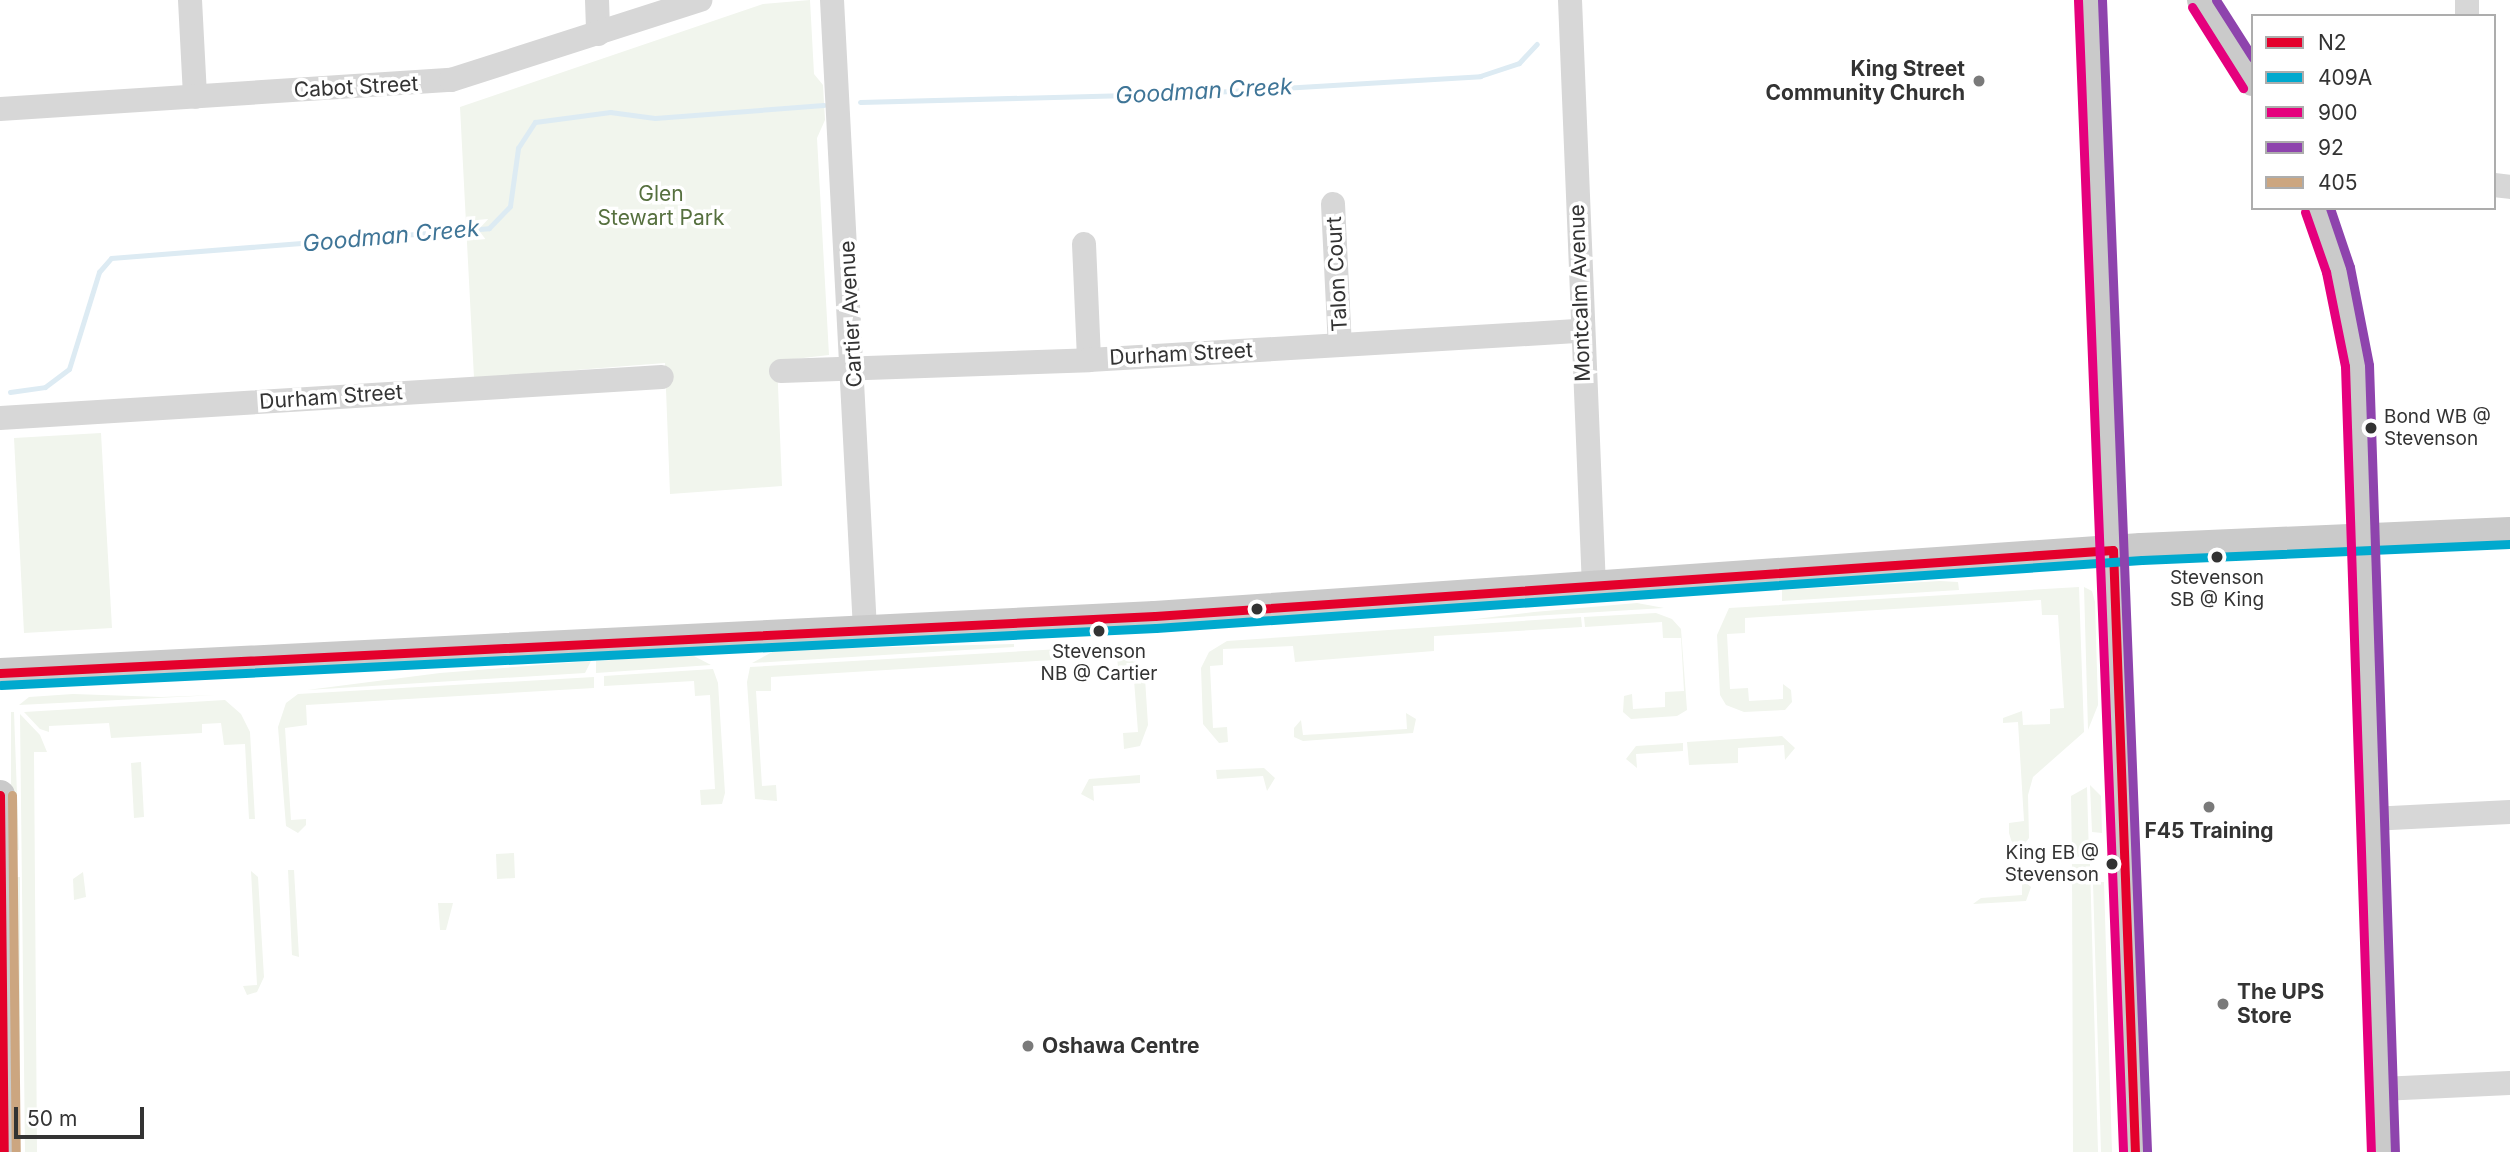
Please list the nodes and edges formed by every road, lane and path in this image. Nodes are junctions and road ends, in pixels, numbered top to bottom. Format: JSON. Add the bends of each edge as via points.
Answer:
{"nodes":[{"id":1,"x":190,"y":0,"type":"edge"},
{"id":2,"x":597,"y":0,"type":"edge"},
{"id":3,"x":700,"y":0,"type":"edge"},
{"id":4,"x":832,"y":0,"type":"edge"},
{"id":5,"x":1570,"y":0,"type":"edge"},
{"id":6,"x":2107,"y":0,"type":"edge"},
{"id":7,"x":2204,"y":4,"type":"edge"},
{"id":8,"x":2090,"y":13,"type":"edge"},
{"id":9,"x":598,"y":34,"type":"junction"},
{"id":10,"x":2251,"y":78,"type":"edge"},
{"id":11,"x":195,"y":97,"type":"junction"},
{"id":12,"x":0,"y":109,"type":"edge"},
{"id":13,"x":1333,"y":204,"type":"dead end"},
{"id":14,"x":2318,"y":210,"type":"edge"},
{"id":15,"x":1084,"y":244,"type":"dead end"},
{"id":16,"x":1580,"y":331,"type":"junction"},
{"id":17,"x":1340,"y":345,"type":"junction"},
{"id":18,"x":1088,"y":360,"type":"junction"},
{"id":19,"x":854,"y":365,"type":"junction"},
{"id":20,"x":781,"y":371,"type":"dead end"},
{"id":21,"x":662,"y":377,"type":"dead end"},
{"id":22,"x":0,"y":418,"type":"edge"},
{"id":23,"x":2510,"y":533,"type":"edge"},
{"id":24,"x":2366,"y":539,"type":"junction"},
{"id":25,"x":2113,"y":550,"type":"junction"},
{"id":26,"x":1594,"y":587,"type":"junction"},
{"id":27,"x":865,"y":629,"type":"junction"},
{"id":28,"x":0,"y":673,"type":"edge"},
{"id":29,"x":0,"y":795,"type":"edge"},
{"id":30,"x":2510,"y":812,"type":"edge"},
{"id":31,"x":2371,"y":819,"type":"junction"},
{"id":32,"x":2510,"y":1083,"type":"edge"},
{"id":33,"x":2381,"y":1089,"type":"junction"},
{"id":34,"x":4,"y":1152,"type":"edge"},
{"id":35,"x":2135,"y":1152,"type":"edge"},
{"id":36,"x":2383,"y":1152,"type":"edge"}],
"edges":[{"from":1,"to":11,"type":"street"},
{"from":2,"to":9,"type":"street"},
{"from":3,"to":9,"type":"street","name":"Cabot Street"},
{"from":4,"to":19,"type":"street","name":"Cartier Avenue"},
{"from":5,"to":16,"type":"street","name":"Montcalm Avenue"},
{"from":6,"to":8,"type":"main road"},
{"from":7,"to":10,"type":"main road"},
{"from":8,"to":25,"type":"main road"},
{"from":9,"to":11,"type":"street","name":"Cabot Street","via":[[452,80]]},
{"from":11,"to":12,"type":"street","name":"Cabot Street"},
{"from":13,"to":17,"type":"street","name":"Talon Court"},
{"from":14,"to":24,"type":"main road","via":[[2338,269],[2357,365]]},
{"from":15,"to":18,"type":"street"},
{"from":16,"to":17,"type":"street","name":"Durham Street"},
{"from":16,"to":26,"type":"street","name":"Montcalm Avenue"},
{"from":17,"to":18,"type":"street","name":"Durham Street"},
{"from":18,"to":19,"type":"street","name":"Durham Street"},
{"from":19,"to":20,"type":"street","name":"Durham Street"},
{"from":19,"to":27,"type":"street","name":"Cartier Avenue"},
{"from":21,"to":22,"type":"street","name":"Durham Street"},
{"from":23,"to":24,"type":"main road"},
{"from":24,"to":25,"type":"main road"},
{"from":24,"to":31,"type":"main road"},
{"from":25,"to":26,"type":"main road"},
{"from":25,"to":35,"type":"main road"},
{"from":26,"to":27,"type":"main road"},
{"from":27,"to":28,"type":"main road"},
{"from":29,"to":34,"type":"main road"},
{"from":30,"to":31,"type":"street"},
{"from":31,"to":33,"type":"main road"},
{"from":32,"to":33,"type":"street"},
{"from":33,"to":36,"type":"main road"}]}
